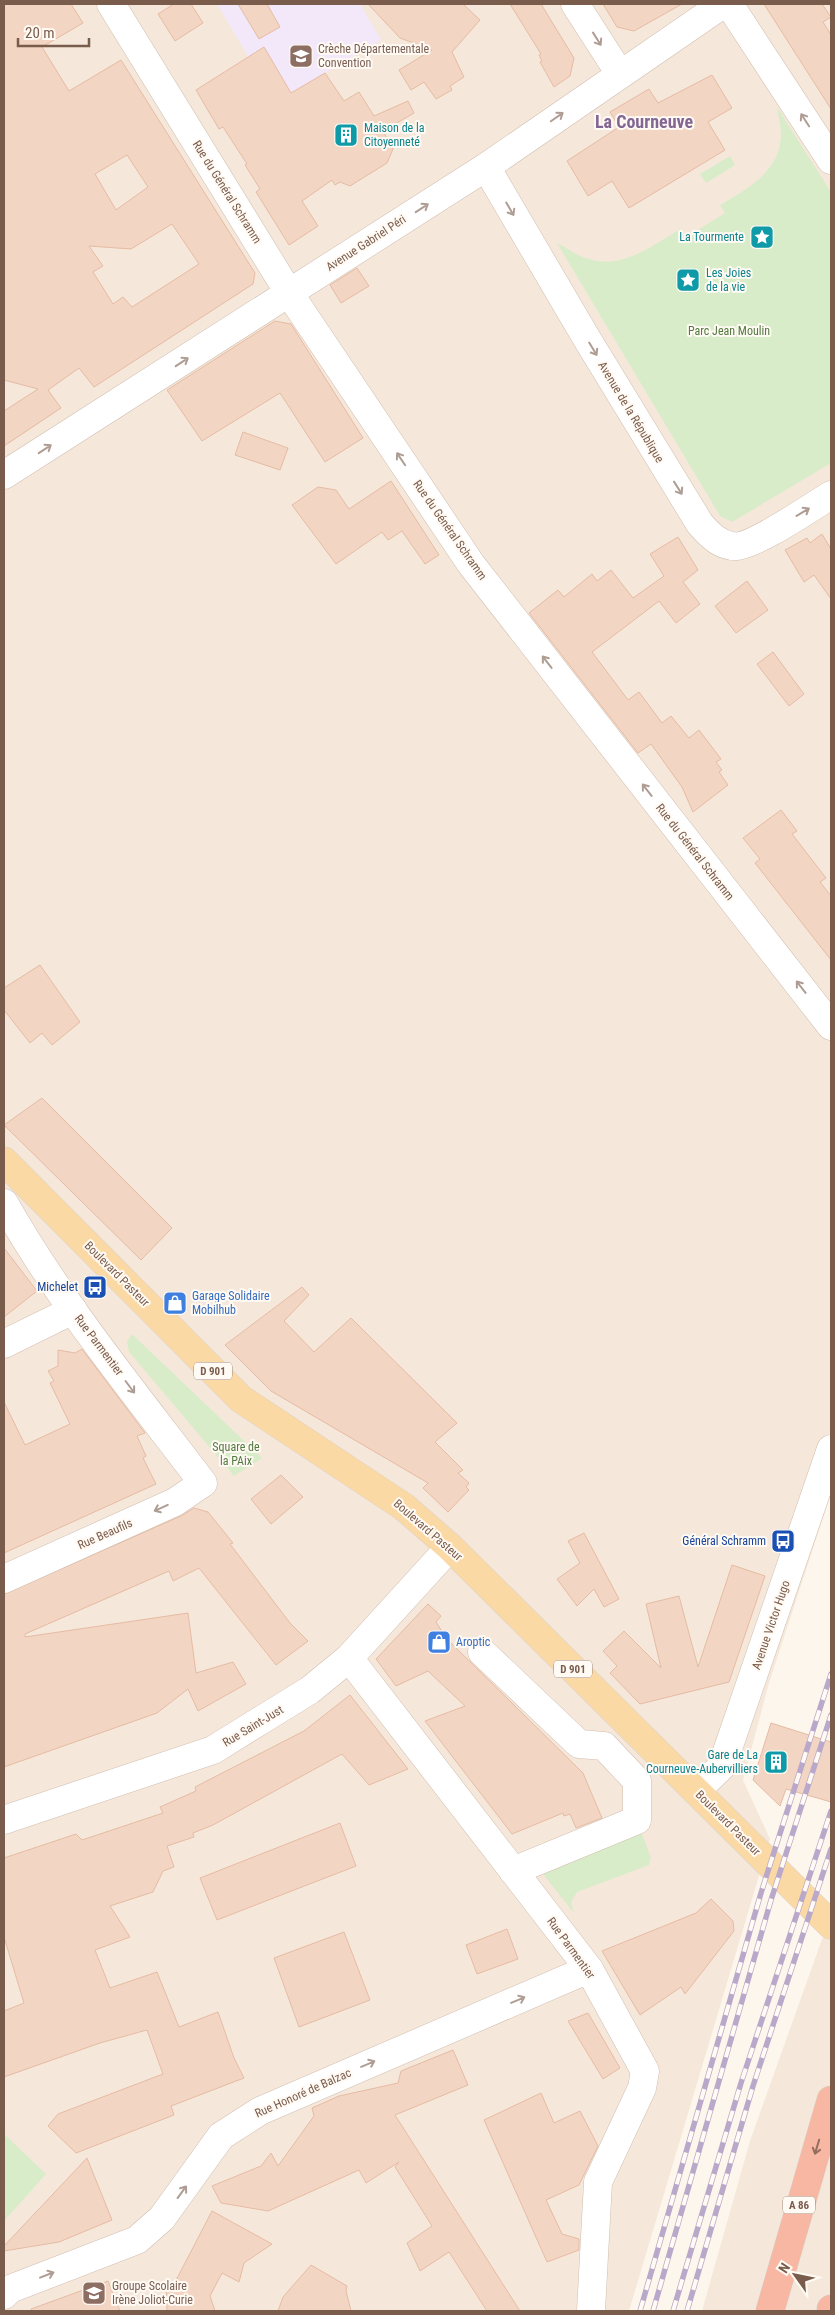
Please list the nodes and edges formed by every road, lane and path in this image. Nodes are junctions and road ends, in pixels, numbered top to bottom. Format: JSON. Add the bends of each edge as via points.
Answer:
{"nodes":[{"id":1,"x":111,"y":4,"type":"edge"},
{"id":2,"x":575,"y":4,"type":"edge"},
{"id":3,"x":724,"y":4,"type":"edge"},
{"id":4,"x":729,"y":4,"type":"edge"},
{"id":5,"x":620,"y":74,"type":"junction"},
{"id":6,"x":831,"y":160,"type":"edge"},
{"id":7,"x":486,"y":167,"type":"junction"},
{"id":8,"x":289,"y":293,"type":"junction"},
{"id":9,"x":4,"y":476,"type":"edge"},
{"id":10,"x":831,"y":495,"type":"edge"},
{"id":11,"x":831,"y":1026,"type":"edge"},
{"id":12,"x":4,"y":1162,"type":"edge"},
{"id":13,"x":4,"y":1202,"type":"edge"},
{"id":14,"x":14,"y":1244,"type":"edge"},
{"id":15,"x":73,"y":1310,"type":"junction"},
{"id":16,"x":4,"y":1344,"type":"edge"},
{"id":17,"x":831,"y":1449,"type":"edge"},
{"id":18,"x":203,"y":1483,"type":"joint"},
{"id":19,"x":450,"y":1547,"type":"junction"},
{"id":20,"x":4,"y":1579,"type":"edge"},
{"id":21,"x":482,"y":1652,"type":"dead end"},
{"id":22,"x":349,"y":1658,"type":"junction"},
{"id":23,"x":696,"y":1791,"type":"junction"},
{"id":24,"x":4,"y":1820,"type":"edge"},
{"id":25,"x":513,"y":1871,"type":"junction"},
{"id":26,"x":831,"y":1925,"type":"edge"},
{"id":27,"x":589,"y":1969,"type":"junction"},
{"id":28,"x":831,"y":2100,"type":"edge"},
{"id":29,"x":4,"y":2295,"type":"edge"},
{"id":30,"x":590,"y":2311,"type":"edge"},
{"id":31,"x":770,"y":2311,"type":"edge"}],
"edges":[{"from":1,"to":8,"type":"street","name":"Rue du Général Schramm"},
{"from":2,"to":5,"type":"street","one_way":true},
{"from":3,"to":5,"type":"street","name":"Avenue Gabriel Péri"},
{"from":6,"to":4,"type":"street","one_way":true},
{"from":7,"to":5,"type":"street","name":"Avenue Gabriel Péri","one_way":true},
{"from":8,"to":7,"type":"street","name":"Avenue Gabriel Péri","one_way":true},
{"from":7,"to":10,"type":"street","name":"Avenue de la République","one_way":true,"via":[[587,339],[700,524],[710,535],[733,547],[742,546]]},
{"from":9,"to":8,"type":"street","name":"Avenue Gabriel Péri","one_way":true},
{"from":11,"to":8,"type":"street","name":"Rue du Général Schramm","one_way":true,"via":[[471,564]]},
{"from":12,"to":19,"type":"main road","name":"Boulevard Pasteur","number":"D 901","via":[[241,1399],[404,1507]]},
{"from":13,"to":14,"type":"street","name":"Rue Parmentier"},
{"from":14,"to":15,"type":"street","name":"Rue Parmentier"},
{"from":15,"to":16,"type":"street"},
{"from":15,"to":18,"type":"street","name":"Rue Parmentier","one_way":true},
{"from":17,"to":23,"type":"street","name":"Avenue Victor Hugo","via":[[722,1766]]},
{"from":18,"to":20,"type":"street","name":"Rue Beaufils","one_way":true,"via":[[175,1502]]},
{"from":19,"to":22,"type":"street","name":"Rue Saint-Just"},
{"from":19,"to":23,"type":"main road","name":"Boulevard Pasteur","number":"D 901"},
{"from":21,"to":25,"type":"street","via":[[579,1744],[604,1746],[637,1781],[637,1820]]},
{"from":22,"to":24,"type":"street","name":"Rue Saint-Just","via":[[310,1690],[213,1750]]},
{"from":22,"to":25,"type":"street","name":"Rue Parmentier"},
{"from":23,"to":26,"type":"main road","name":"Boulevard Pasteur","number":"D 901"},
{"from":25,"to":27,"type":"street","name":"Rue Parmentier"},
{"from":29,"to":27,"type":"street","name":"Rue Honoré de Balzac","one_way":true,"via":[[10,2289],[137,2240],[162,2218],[221,2136],[260,2111]]},
{"from":27,"to":30,"type":"street","name":"Rue Parmentier","via":[[646,2077],[598,2182]]},
{"from":28,"to":31,"type":"highway","number":"A 86","one_way":true}]}
